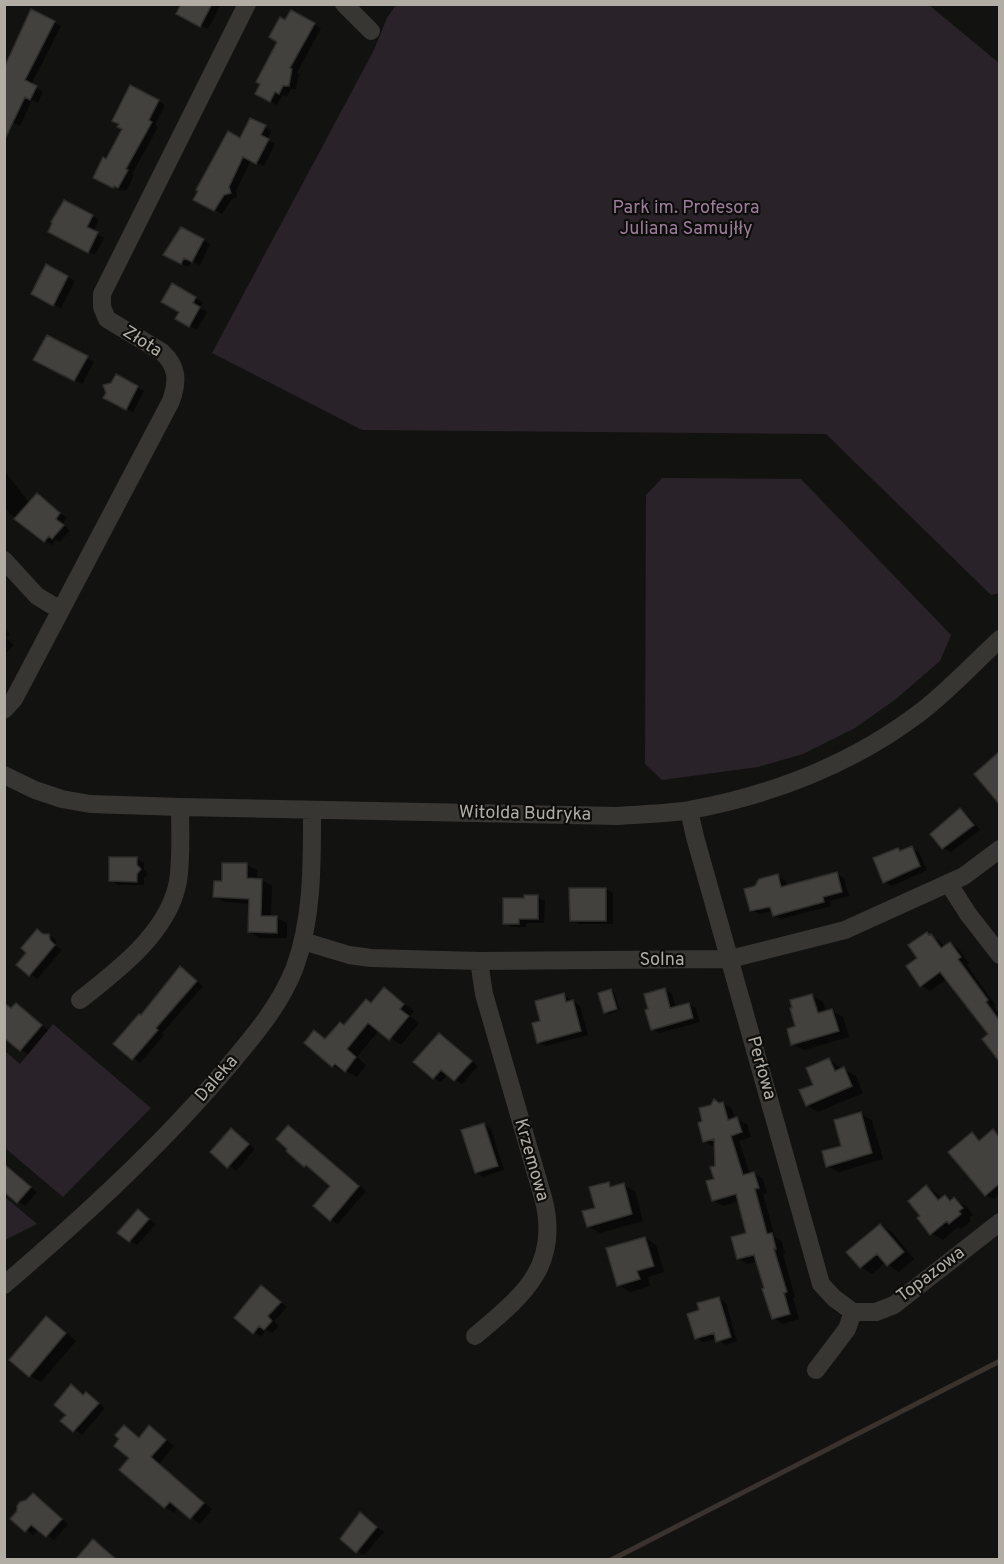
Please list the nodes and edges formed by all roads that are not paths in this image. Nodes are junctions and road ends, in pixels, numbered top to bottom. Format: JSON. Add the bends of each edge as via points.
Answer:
{"nodes":[{"id":1,"x":247,"y":4,"type":"edge"},
{"id":2,"x":344,"y":4,"type":"edge"},
{"id":3,"x":372,"y":31,"type":"dead end"},
{"id":4,"x":4,"y":560,"type":"edge"},
{"id":5,"x":60,"y":610,"type":"junction"},
{"id":6,"x":999,"y":639,"type":"edge"},
{"id":7,"x":4,"y":710,"type":"edge"},
{"id":8,"x":4,"y":775,"type":"edge"},
{"id":9,"x":180,"y":807,"type":"junction"},
{"id":10,"x":312,"y":810,"type":"junction"},
{"id":11,"x":689,"y":810,"type":"junction"},
{"id":12,"x":999,"y":849,"type":"edge"},
{"id":13,"x":949,"y":884,"type":"junction"},
{"id":14,"x":303,"y":941,"type":"junction"},
{"id":15,"x":999,"y":955,"type":"edge"},
{"id":16,"x":730,"y":959,"type":"junction"},
{"id":17,"x":479,"y":961,"type":"junction"},
{"id":18,"x":80,"y":1000,"type":"dead end"},
{"id":19,"x":999,"y":1222,"type":"edge"},
{"id":20,"x":4,"y":1285,"type":"edge"},
{"id":21,"x":853,"y":1312,"type":"junction"},
{"id":22,"x":475,"y":1336,"type":"dead end"},
{"id":23,"x":816,"y":1370,"type":"dead end"}],
"edges":[{"from":1,"to":5,"type":"street","name":"Złota","via":[[102,294],[107,319],[168,358],[176,372],[175,390]]},
{"from":2,"to":3,"type":"street"},
{"from":4,"to":5,"type":"street","via":[[37,596]]},
{"from":5,"to":7,"type":"street","name":"Złota","via":[[14,699]]},
{"from":6,"to":11,"type":"street","name":"Witolda Budryka","via":[[924,709],[871,745],[786,786]]},
{"from":8,"to":9,"type":"street","name":"Witolda Budryka","via":[[24,786],[77,802]]},
{"from":9,"to":10,"type":"street","name":"Witolda Budryka"},
{"from":9,"to":18,"type":"street","via":[[178,884],[171,908],[122,967]]},
{"from":10,"to":11,"type":"street","name":"Witolda Budryka","via":[[617,816]]},
{"from":10,"to":14,"type":"street","name":"Daleka","via":[[310,896]]},
{"from":11,"to":16,"type":"street","name":"Perłowa"},
{"from":12,"to":13,"type":"street","name":"Solna"},
{"from":13,"to":15,"type":"street"},
{"from":13,"to":16,"type":"street","name":"Solna","via":[[845,930]]},
{"from":14,"to":17,"type":"street","name":"Solna","via":[[371,958]]},
{"from":14,"to":20,"type":"street","name":"Daleka","via":[[271,1012],[208,1090],[107,1193]]},
{"from":16,"to":17,"type":"street","name":"Solna"},
{"from":16,"to":21,"type":"street","name":"Perłowa","via":[[821,1284]]},
{"from":17,"to":22,"type":"street","name":"Krzemowa","via":[[484,994],[544,1201],[549,1236],[541,1266],[525,1289]]},
{"from":19,"to":21,"type":"street","name":"Topazowa","via":[[894,1305],[876,1312]]},
{"from":21,"to":23,"type":"street","via":[[846,1329]]}]}
